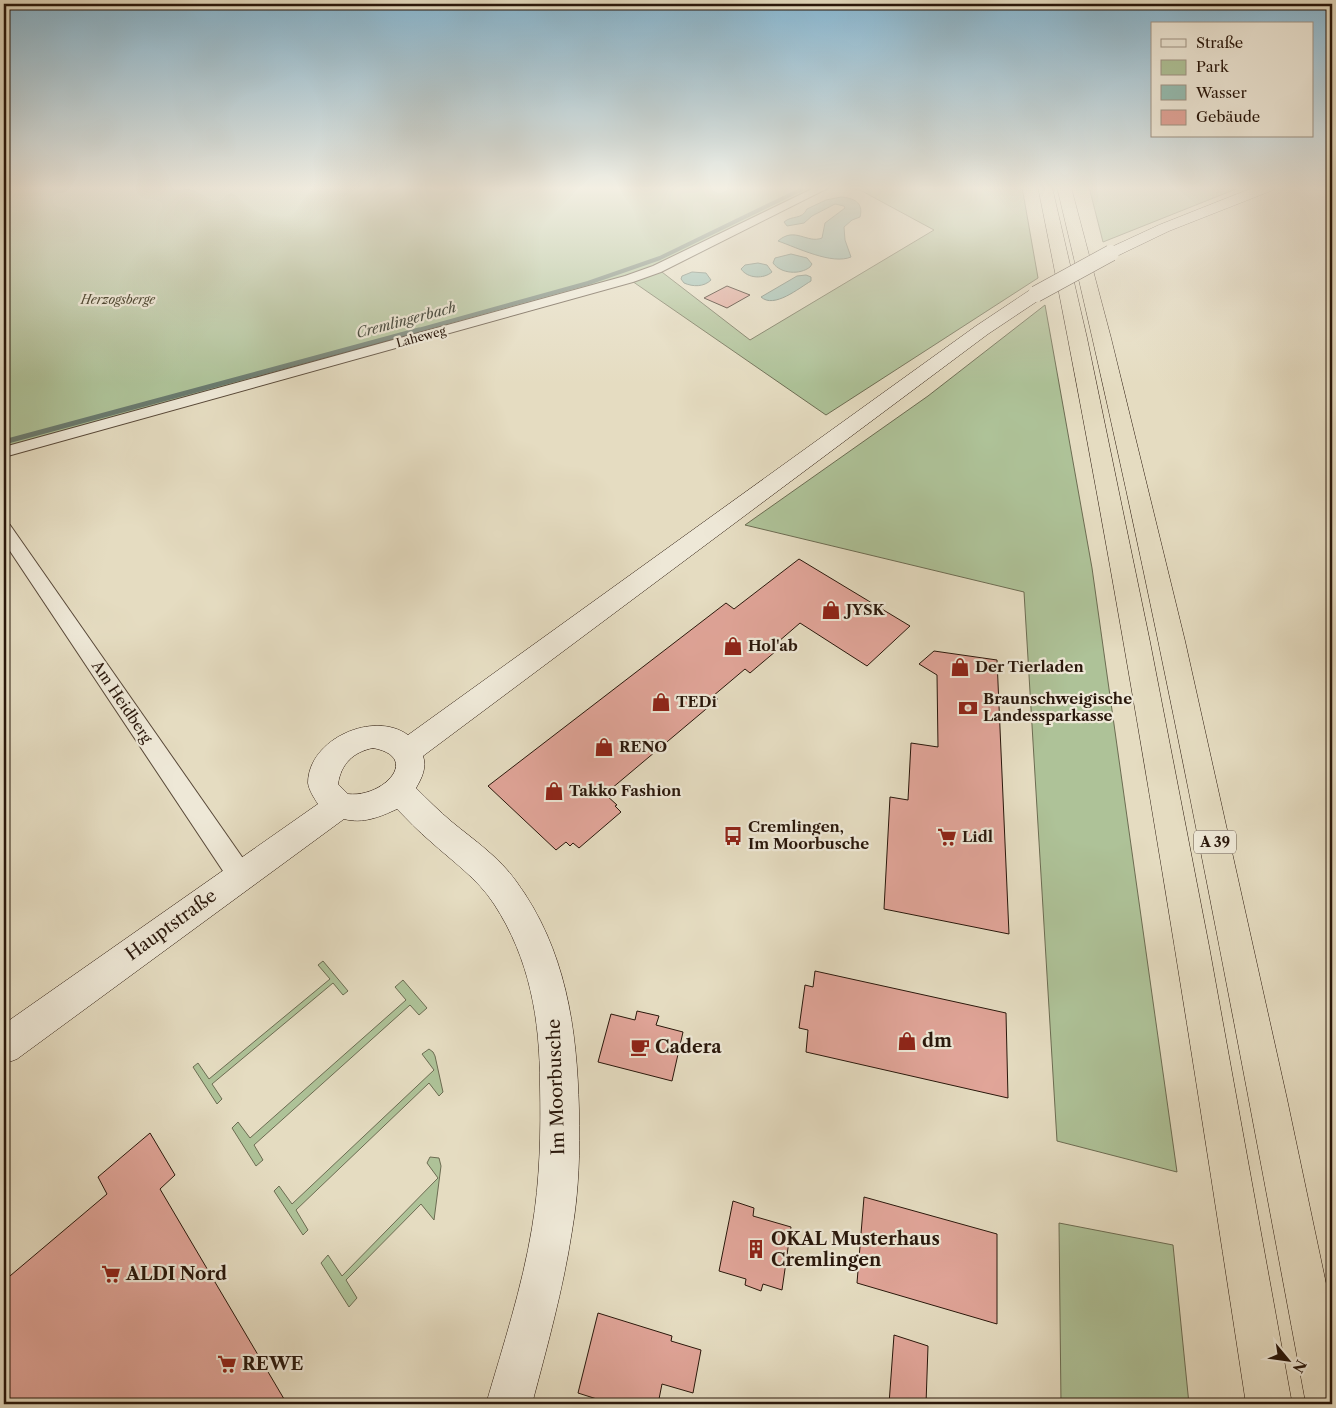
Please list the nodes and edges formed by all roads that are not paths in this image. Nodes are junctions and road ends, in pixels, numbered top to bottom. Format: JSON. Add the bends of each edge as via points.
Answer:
{"nodes":[{"id":1,"x":690,"y":253,"type":"edge"},
{"id":2,"x":1060,"y":253,"type":"edge"},
{"id":3,"x":1081,"y":253,"type":"edge"},
{"id":4,"x":1112,"y":253,"type":"edge"},
{"id":5,"x":4,"y":452,"type":"edge"},
{"id":6,"x":4,"y":529,"type":"edge"},
{"id":7,"x":408,"y":751,"type":"junction"},
{"id":8,"x":399,"y":791,"type":"junction"},
{"id":9,"x":340,"y":805,"type":"junction"},
{"id":10,"x":240,"y":876,"type":"junction"},
{"id":11,"x":4,"y":1046,"type":"edge"},
{"id":12,"x":509,"y":1404,"type":"edge"},
{"id":13,"x":1269,"y":1404,"type":"edge"},
{"id":14,"x":1328,"y":1404,"type":"edge"}],
"edges":[{"from":1,"to":5,"type":"street","name":"Laheweg","via":[[629,279]]},
{"from":2,"to":13,"type":"highway","number":"A 39","via":[[1125,572],[1179,868]]},
{"from":3,"to":14,"type":"highway","number":"A 39","via":[[1160,587],[1222,875]]},
{"from":4,"to":7,"type":"street","bridge":true,"via":[[1036,294],[982,330]]},
{"from":6,"to":10,"type":"street","name":"Am Heidberg"},
{"from":7,"to":8,"type":"street","via":[[410,770]]},
{"from":7,"to":9,"type":"street","via":[[402,744],[384,737],[362,738],[341,748],[327,765],[323,784],[331,800]]},
{"from":8,"to":9,"type":"street","via":[[370,807]]},
{"from":8,"to":12,"type":"street","name":"Im Moorbusche","via":[[475,859],[504,891],[528,935],[552,1003],[561,1121],[558,1179],[543,1276]]},
{"from":9,"to":10,"type":"street","name":"Hauptstraße"},
{"from":10,"to":11,"type":"street","name":"Hauptstraße"}]}
